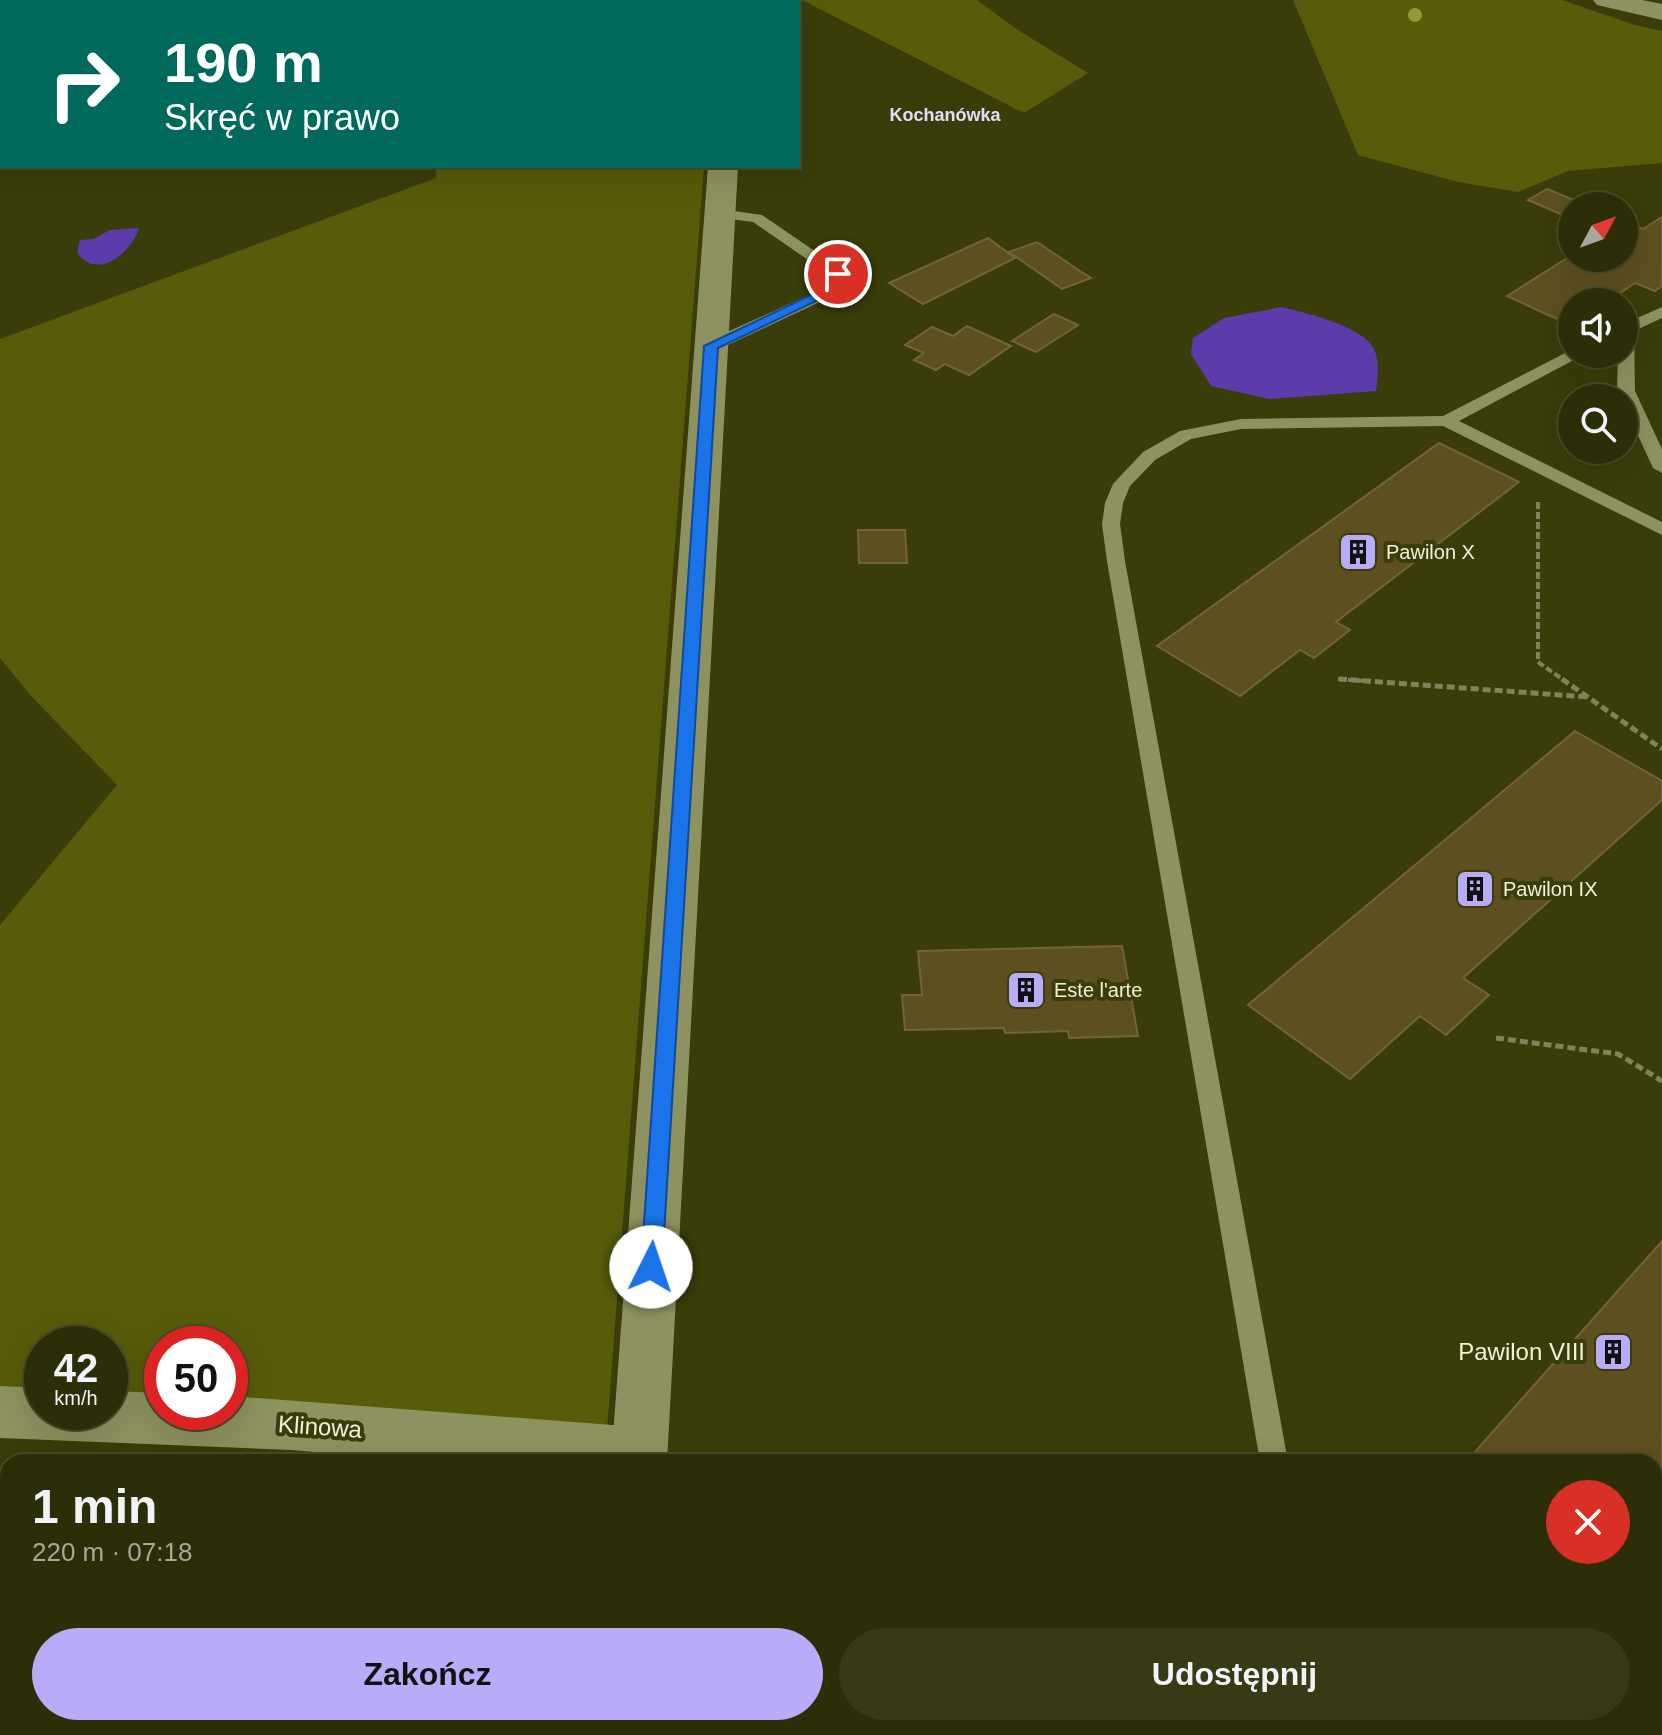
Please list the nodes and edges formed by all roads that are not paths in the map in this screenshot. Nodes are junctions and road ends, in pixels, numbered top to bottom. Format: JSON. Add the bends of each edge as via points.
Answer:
{"nodes":[{"id":1,"x":1606,"y":0,"type":"edge"},
{"id":2,"x":1662,"y":12,"type":"edge"},
{"id":3,"x":723,"y":168,"type":"edge"},
{"id":4,"x":720,"y":214,"type":"junction"},
{"id":5,"x":1662,"y":312,"type":"edge"},
{"id":6,"x":1638,"y":323,"type":"edge"},
{"id":7,"x":711,"y":346,"type":"junction"},
{"id":8,"x":1558,"y":364,"type":"edge"},
{"id":9,"x":1626,"y":368,"type":"edge"},
{"id":10,"x":1446,"y":421,"type":"junction"},
{"id":11,"x":1662,"y":468,"type":"edge"},
{"id":12,"x":1662,"y":529,"type":"edge"},
{"id":13,"x":0,"y":1412,"type":"edge"},
{"id":14,"x":607,"y":1454,"type":"edge"},
{"id":15,"x":639,"y":1454,"type":"edge"},
{"id":16,"x":1273,"y":1454,"type":"edge"}],
"edges":[{"from":1,"to":2,"type":"main road"},
{"from":3,"to":4,"type":"main road"},
{"from":4,"to":7,"type":"main road"},
{"from":4,"to":7,"type":"lane","via":[[757,218],[838,274],[833,288],[820,296]]},
{"from":5,"to":6,"type":"lane"},
{"from":7,"to":15,"type":"main road"},
{"from":8,"to":10,"type":"lane"},
{"from":9,"to":11,"type":"lane","via":[[1626,391]]},
{"from":10,"to":12,"type":"lane"},
{"from":10,"to":16,"type":"lane","via":[[1214,428],[1186,435],[1149,456],[1122,484],[1114,503],[1116,561]]},
{"from":13,"to":14,"type":"main road","name":"Klinowa","via":[[291,1424]]}]}
